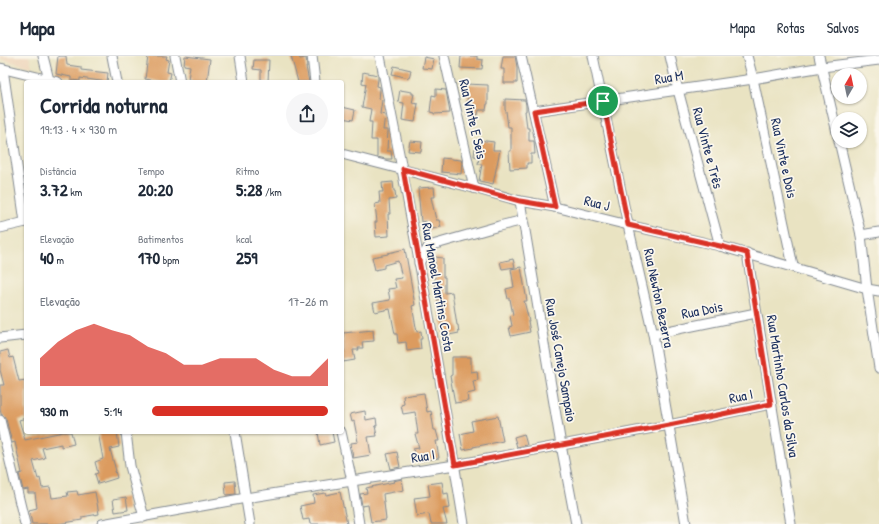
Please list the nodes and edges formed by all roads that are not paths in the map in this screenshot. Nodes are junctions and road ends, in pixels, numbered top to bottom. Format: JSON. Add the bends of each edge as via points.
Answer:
{"nodes":[{"id":1,"x":43,"y":56,"type":"edge"},
{"id":2,"x":112,"y":56,"type":"edge"},
{"id":3,"x":174,"y":56,"type":"edge"},
{"id":4,"x":240,"y":56,"type":"edge"},
{"id":5,"x":312,"y":56,"type":"edge"},
{"id":6,"x":380,"y":56,"type":"edge"},
{"id":7,"x":444,"y":56,"type":"edge"},
{"id":8,"x":521,"y":56,"type":"edge"},
{"id":9,"x":593,"y":56,"type":"edge"},
{"id":10,"x":670,"y":56,"type":"edge"},
{"id":11,"x":747,"y":56,"type":"edge"},
{"id":12,"x":819,"y":56,"type":"edge"},
{"id":13,"x":879,"y":60,"type":"edge"},
{"id":14,"x":1,"y":68,"type":"edge"},
{"id":15,"x":822,"y":68,"type":"junction"},
{"id":16,"x":753,"y":79,"type":"junction"},
{"id":17,"x":50,"y":80,"type":"edge"},
{"id":18,"x":54,"y":80,"type":"edge"},
{"id":19,"x":117,"y":80,"type":"edge"},
{"id":20,"x":180,"y":80,"type":"edge"},
{"id":21,"x":244,"y":80,"type":"edge"},
{"id":22,"x":316,"y":80,"type":"edge"},
{"id":23,"x":678,"y":90,"type":"junction"},
{"id":24,"x":603,"y":101,"type":"junction"},
{"id":25,"x":534,"y":111,"type":"junction"},
{"id":26,"x":832,"y":112,"type":"edge"},
{"id":27,"x":841,"y":148,"type":"edge"},
{"id":28,"x":344,"y":154,"type":"edge"},
{"id":29,"x":403,"y":169,"type":"junction"},
{"id":30,"x":474,"y":188,"type":"junction"},
{"id":31,"x":520,"y":201,"type":"junction"},
{"id":32,"x":555,"y":207,"type":"junction"},
{"id":33,"x":24,"y":216,"type":"edge"},
{"id":34,"x":524,"y":220,"type":"junction"},
{"id":35,"x":24,"y":222,"type":"edge"},
{"id":36,"x":628,"y":225,"type":"junction"},
{"id":37,"x":0,"y":228,"type":"edge"},
{"id":38,"x":879,"y":232,"type":"edge"},
{"id":39,"x":861,"y":235,"type":"junction"},
{"id":40,"x":720,"y":246,"type":"junction"},
{"id":41,"x":747,"y":253,"type":"junction"},
{"id":42,"x":419,"y":263,"type":"junction"},
{"id":43,"x":793,"y":266,"type":"junction"},
{"id":44,"x":867,"y":289,"type":"junction"},
{"id":45,"x":879,"y":291,"type":"edge"},
{"id":46,"x":756,"y":313,"type":"junction"},
{"id":47,"x":653,"y":334,"type":"junction"},
{"id":48,"x":24,"y":335,"type":"edge"},
{"id":49,"x":0,"y":338,"type":"edge"},
{"id":50,"x":879,"y":368,"type":"edge"},
{"id":51,"x":771,"y":404,"type":"junction"},
{"id":52,"x":0,"y":420,"type":"edge"},
{"id":53,"x":669,"y":425,"type":"junction"},
{"id":54,"x":126,"y":434,"type":"edge"},
{"id":55,"x":235,"y":434,"type":"edge"},
{"id":56,"x":341,"y":434,"type":"edge"},
{"id":57,"x":561,"y":445,"type":"junction"},
{"id":58,"x":455,"y":465,"type":"junction"},
{"id":59,"x":352,"y":481,"type":"junction"},
{"id":60,"x":246,"y":498,"type":"junction"},
{"id":61,"x":144,"y":517,"type":"junction"},
{"id":62,"x":25,"y":524,"type":"edge"},
{"id":63,"x":102,"y":524,"type":"edge"},
{"id":64,"x":250,"y":524,"type":"edge"},
{"id":65,"x":359,"y":524,"type":"edge"},
{"id":66,"x":464,"y":524,"type":"edge"},
{"id":67,"x":576,"y":524,"type":"edge"},
{"id":68,"x":686,"y":524,"type":"edge"},
{"id":69,"x":791,"y":524,"type":"edge"}],
"edges":[{"from":1,"to":18,"type":"street"},
{"from":2,"to":19,"type":"street"},
{"from":3,"to":20,"type":"street"},
{"from":4,"to":21,"type":"street"},
{"from":5,"to":22,"type":"street"},
{"from":6,"to":29,"type":"street","name":"Rua Manoel Martins Costa"},
{"from":7,"to":30,"type":"street","name":"Rua Vinte E Seis"},
{"from":8,"to":25,"type":"street"},
{"from":9,"to":24,"type":"street","name":"Rua Newton Bezerra"},
{"from":10,"to":23,"type":"street","name":"Rua Vinte e Três"},
{"from":11,"to":16,"type":"street","name":"Rua Vinte e Dois"},
{"from":12,"to":15,"type":"street"},
{"from":13,"to":15,"type":"street","name":"Rua M"},
{"from":14,"to":17,"type":"street"},
{"from":14,"to":33,"type":"street"},
{"from":15,"to":16,"type":"street","name":"Rua M"},
{"from":15,"to":26,"type":"street"},
{"from":16,"to":23,"type":"street","name":"Rua M"},
{"from":16,"to":43,"type":"street","name":"Rua Vinte e Dois"},
{"from":23,"to":24,"type":"street","name":"Rua M"},
{"from":23,"to":40,"type":"street","name":"Rua Vinte e Três"},
{"from":24,"to":25,"type":"street","name":"Rua M"},
{"from":24,"to":36,"type":"street","name":"Rua Newton Bezerra"},
{"from":25,"to":32,"type":"street"},
{"from":27,"to":39,"type":"street"},
{"from":28,"to":29,"type":"street","name":"Rua J"},
{"from":29,"to":30,"type":"street","name":"Rua J"},
{"from":29,"to":42,"type":"street","name":"Rua Manoel Martins Costa"},
{"from":30,"to":31,"type":"street","name":"Rua J"},
{"from":31,"to":32,"type":"street","name":"Rua J"},
{"from":31,"to":34,"type":"street","name":"Rua José Canejo Sampaio"},
{"from":32,"to":36,"type":"street","name":"Rua J"},
{"from":34,"to":42,"type":"street","via":[[429,246]]},
{"from":34,"to":57,"type":"street","name":"Rua José Canejo Sampaio"},
{"from":35,"to":37,"type":"street"},
{"from":36,"to":40,"type":"street","name":"Rua J"},
{"from":36,"to":47,"type":"street","name":"Rua Newton Bezerra"},
{"from":38,"to":39,"type":"street"},
{"from":39,"to":44,"type":"street"},
{"from":40,"to":41,"type":"street","name":"Rua J"},
{"from":41,"to":43,"type":"street","name":"Rua J"},
{"from":41,"to":46,"type":"street","name":"Rua Martinho Carlos da Silva"},
{"from":42,"to":58,"type":"street","name":"Rua Manoel Martins Costa"},
{"from":43,"to":44,"type":"street","name":"Rua J"},
{"from":44,"to":45,"type":"street","name":"Rua J"},
{"from":44,"to":50,"type":"street"},
{"from":46,"to":47,"type":"street","name":"Rua Dois"},
{"from":46,"to":51,"type":"street","name":"Rua Martinho Carlos da Silva"},
{"from":47,"to":53,"type":"street","name":"Rua Newton Bezerra"},
{"from":48,"to":49,"type":"street"},
{"from":51,"to":53,"type":"street","name":"Rua I"},
{"from":51,"to":69,"type":"street","name":"Rua Martinho Carlos da Silva"},
{"from":52,"to":62,"type":"street"},
{"from":53,"to":57,"type":"street","name":"Rua I"},
{"from":53,"to":68,"type":"street","name":"Rua Newton Bezerra"},
{"from":54,"to":61,"type":"street","via":[[130,466]]},
{"from":55,"to":60,"type":"street"},
{"from":56,"to":59,"type":"street"},
{"from":57,"to":58,"type":"street","name":"Rua I"},
{"from":57,"to":67,"type":"street","name":"Rua José Canejo Sampaio"},
{"from":58,"to":59,"type":"street","name":"Rua I"},
{"from":58,"to":66,"type":"street","name":"Rua Manoel Martins Costa"},
{"from":59,"to":60,"type":"street","name":"Rua I"},
{"from":59,"to":65,"type":"street"},
{"from":60,"to":61,"type":"street","name":"Rua I"},
{"from":60,"to":64,"type":"street"},
{"from":61,"to":63,"type":"street","name":"Rua I"}]}
